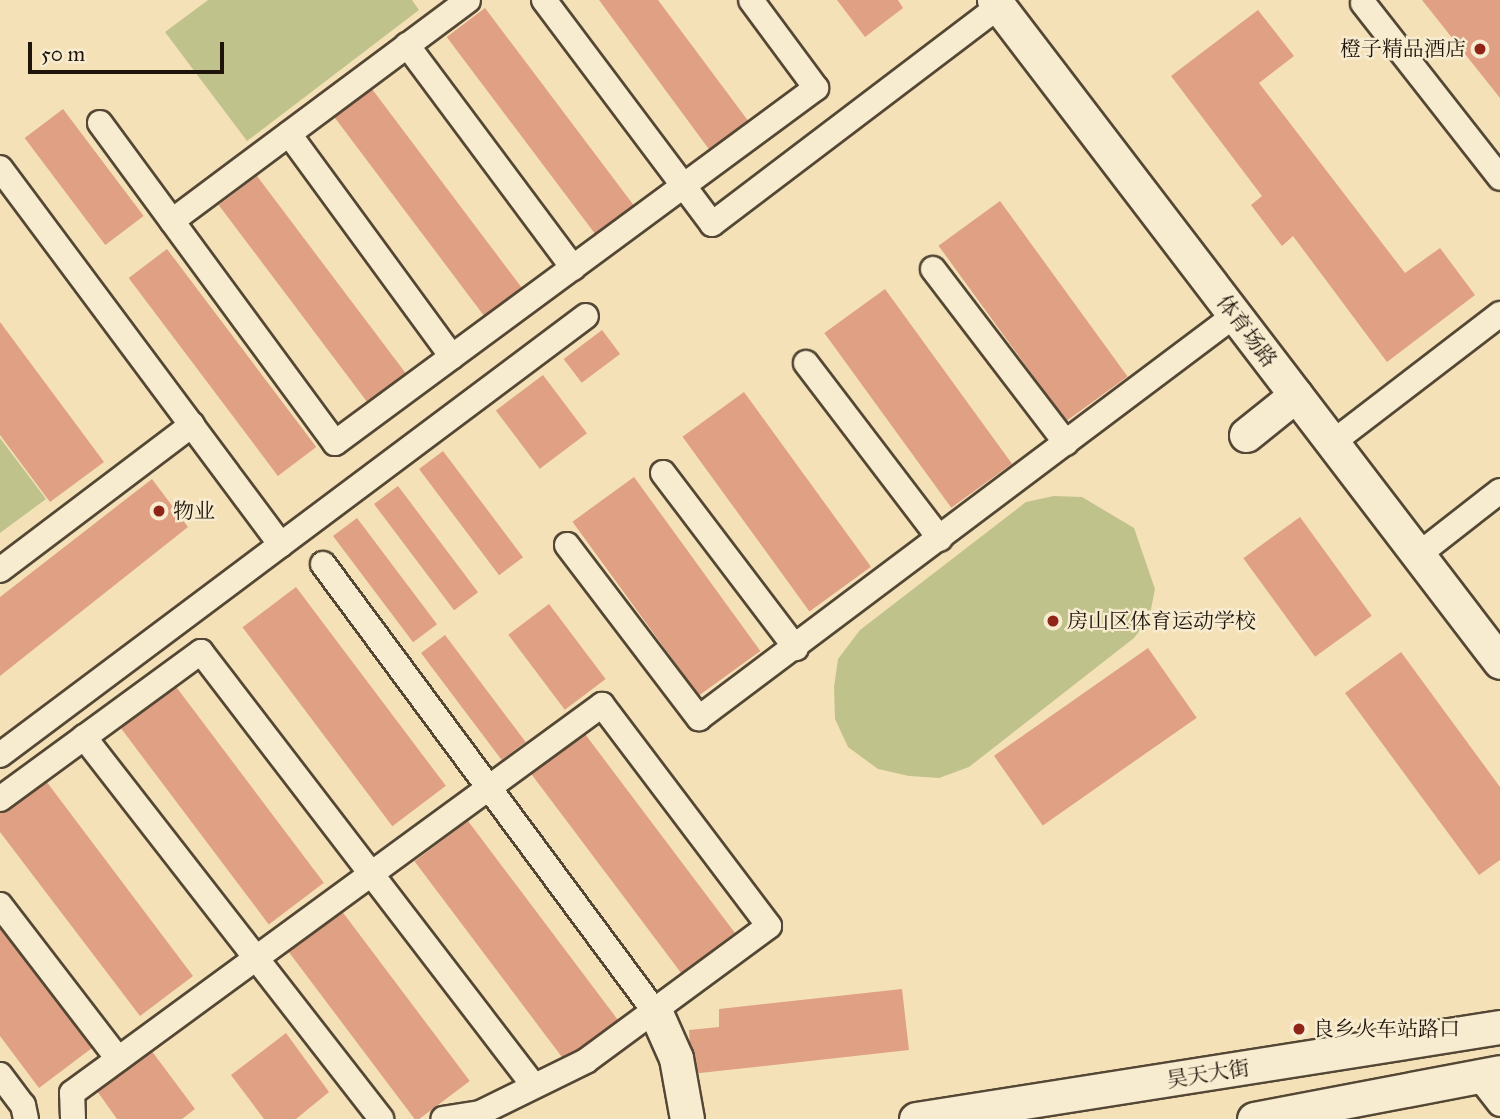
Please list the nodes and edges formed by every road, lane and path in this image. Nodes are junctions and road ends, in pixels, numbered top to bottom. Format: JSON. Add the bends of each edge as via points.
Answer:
{"nodes":[{"id":1,"x":468,"y":0,"type":"edge"},
{"id":2,"x":544,"y":0,"type":"edge"},
{"id":3,"x":751,"y":0,"type":"edge"},
{"id":4,"x":997,"y":2,"type":"edge"},
{"id":5,"x":1363,"y":3,"type":"dead end"},
{"id":6,"x":407,"y":45,"type":"junction"},
{"id":7,"x":100,"y":123,"type":"dead end"},
{"id":8,"x":289,"y":134,"type":"junction"},
{"id":9,"x":0,"y":168,"type":"edge"},
{"id":10,"x":1500,"y":178,"type":"edge"},
{"id":11,"x":172,"y":221,"type":"junction"},
{"id":12,"x":573,"y":268,"type":"junction"},
{"id":13,"x":933,"y":269,"type":"dead end"},
{"id":14,"x":1500,"y":314,"type":"edge"},
{"id":15,"x":1235,"y":315,"type":"junction"},
{"id":16,"x":586,"y":316,"type":"dead end"},
{"id":17,"x":452,"y":357,"type":"junction"},
{"id":18,"x":806,"y":363,"type":"dead end"},
{"id":19,"x":1296,"y":395,"type":"junction"},
{"id":20,"x":192,"y":425,"type":"junction"},
{"id":21,"x":1245,"y":435,"type":"dead end"},
{"id":22,"x":1066,"y":443,"type":"junction"},
{"id":23,"x":1332,"y":443,"type":"junction"},
{"id":24,"x":663,"y":473,"type":"dead end"},
{"id":25,"x":1500,"y":491,"type":"edge"},
{"id":26,"x":940,"y":539,"type":"junction"},
{"id":27,"x":281,"y":545,"type":"junction"},
{"id":28,"x":566,"y":545,"type":"dead end"},
{"id":29,"x":1418,"y":555,"type":"junction"},
{"id":30,"x":323,"y":564,"type":"dead end"},
{"id":31,"x":0,"y":570,"type":"edge"},
{"id":32,"x":796,"y":648,"type":"junction"},
{"id":33,"x":1500,"y":662,"type":"edge"},
{"id":34,"x":84,"y":737,"type":"junction"},
{"id":35,"x":0,"y":755,"type":"edge"},
{"id":36,"x":492,"y":786,"type":"junction"},
{"id":37,"x":0,"y":799,"type":"edge"},
{"id":38,"x":371,"y":874,"type":"junction"},
{"id":39,"x":0,"y":905,"type":"edge"},
{"id":40,"x":255,"y":959,"type":"junction"},
{"id":41,"x":656,"y":1013,"type":"junction"},
{"id":42,"x":1500,"y":1027,"type":"edge"},
{"id":43,"x":118,"y":1059,"type":"junction"},
{"id":44,"x":0,"y":1075,"type":"edge"},
{"id":45,"x":1490,"y":1075,"type":"edge"},
{"id":46,"x":534,"y":1086,"type":"junction"},
{"id":47,"x":1500,"y":1104,"type":"edge"},
{"id":48,"x":26,"y":1119,"type":"edge"},
{"id":49,"x":73,"y":1119,"type":"edge"},
{"id":50,"x":381,"y":1119,"type":"edge"},
{"id":51,"x":443,"y":1119,"type":"edge"},
{"id":52,"x":687,"y":1119,"type":"edge"},
{"id":53,"x":916,"y":1119,"type":"edge"},
{"id":54,"x":1254,"y":1119,"type":"edge"}],
"edges":[{"from":1,"to":6,"type":"street"},
{"from":2,"to":4,"type":"street","via":[[712,224]]},
{"from":3,"to":12,"type":"street","via":[[816,88]]},
{"from":4,"to":15,"type":"street","name":"体育场路"},
{"from":5,"to":10,"type":"street"},
{"from":6,"to":8,"type":"street"},
{"from":6,"to":12,"type":"street"},
{"from":7,"to":11,"type":"street"},
{"from":8,"to":11,"type":"street"},
{"from":8,"to":17,"type":"street"},
{"from":9,"to":20,"type":"street"},
{"from":11,"to":17,"type":"street","via":[[335,443]]},
{"from":12,"to":17,"type":"street"},
{"from":13,"to":22,"type":"street"},
{"from":14,"to":23,"type":"street"},
{"from":15,"to":19,"type":"street","name":"体育场路"},
{"from":15,"to":22,"type":"street"},
{"from":16,"to":27,"type":"street"},
{"from":18,"to":26,"type":"street"},
{"from":19,"to":21,"type":"street"},
{"from":19,"to":23,"type":"street","name":"体育场路"},
{"from":20,"to":27,"type":"street"},
{"from":20,"to":31,"type":"street"},
{"from":22,"to":26,"type":"street"},
{"from":23,"to":29,"type":"street","name":"体育场路"},
{"from":24,"to":32,"type":"street"},
{"from":25,"to":29,"type":"street"},
{"from":26,"to":32,"type":"street"},
{"from":27,"to":35,"type":"street"},
{"from":28,"to":32,"type":"street","via":[[699,718]]},
{"from":29,"to":33,"type":"street","name":"体育场路"},
{"from":30,"to":36,"type":"street"},
{"from":34,"to":37,"type":"street"},
{"from":34,"to":38,"type":"street","via":[[201,652]]},
{"from":34,"to":40,"type":"street"},
{"from":36,"to":38,"type":"street"},
{"from":36,"to":41,"type":"street"},
{"from":36,"to":41,"type":"street","via":[[602,705],[769,926]]},
{"from":38,"to":40,"type":"street"},
{"from":38,"to":46,"type":"street"},
{"from":39,"to":43,"type":"street"},
{"from":40,"to":43,"type":"street"},
{"from":40,"to":50,"type":"street"},
{"from":41,"to":46,"type":"street"},
{"from":41,"to":52,"type":"street","via":[[676,1058]]},
{"from":42,"to":53,"type":"street","name":"昊天大街"},
{"from":43,"to":49,"type":"street","via":[[72,1093]]},
{"from":44,"to":48,"type":"street","via":[[23,1105]]},
{"from":45,"to":47,"type":"street"},
{"from":45,"to":54,"type":"street"},
{"from":46,"to":51,"type":"street","via":[[480,1113]]}]}
